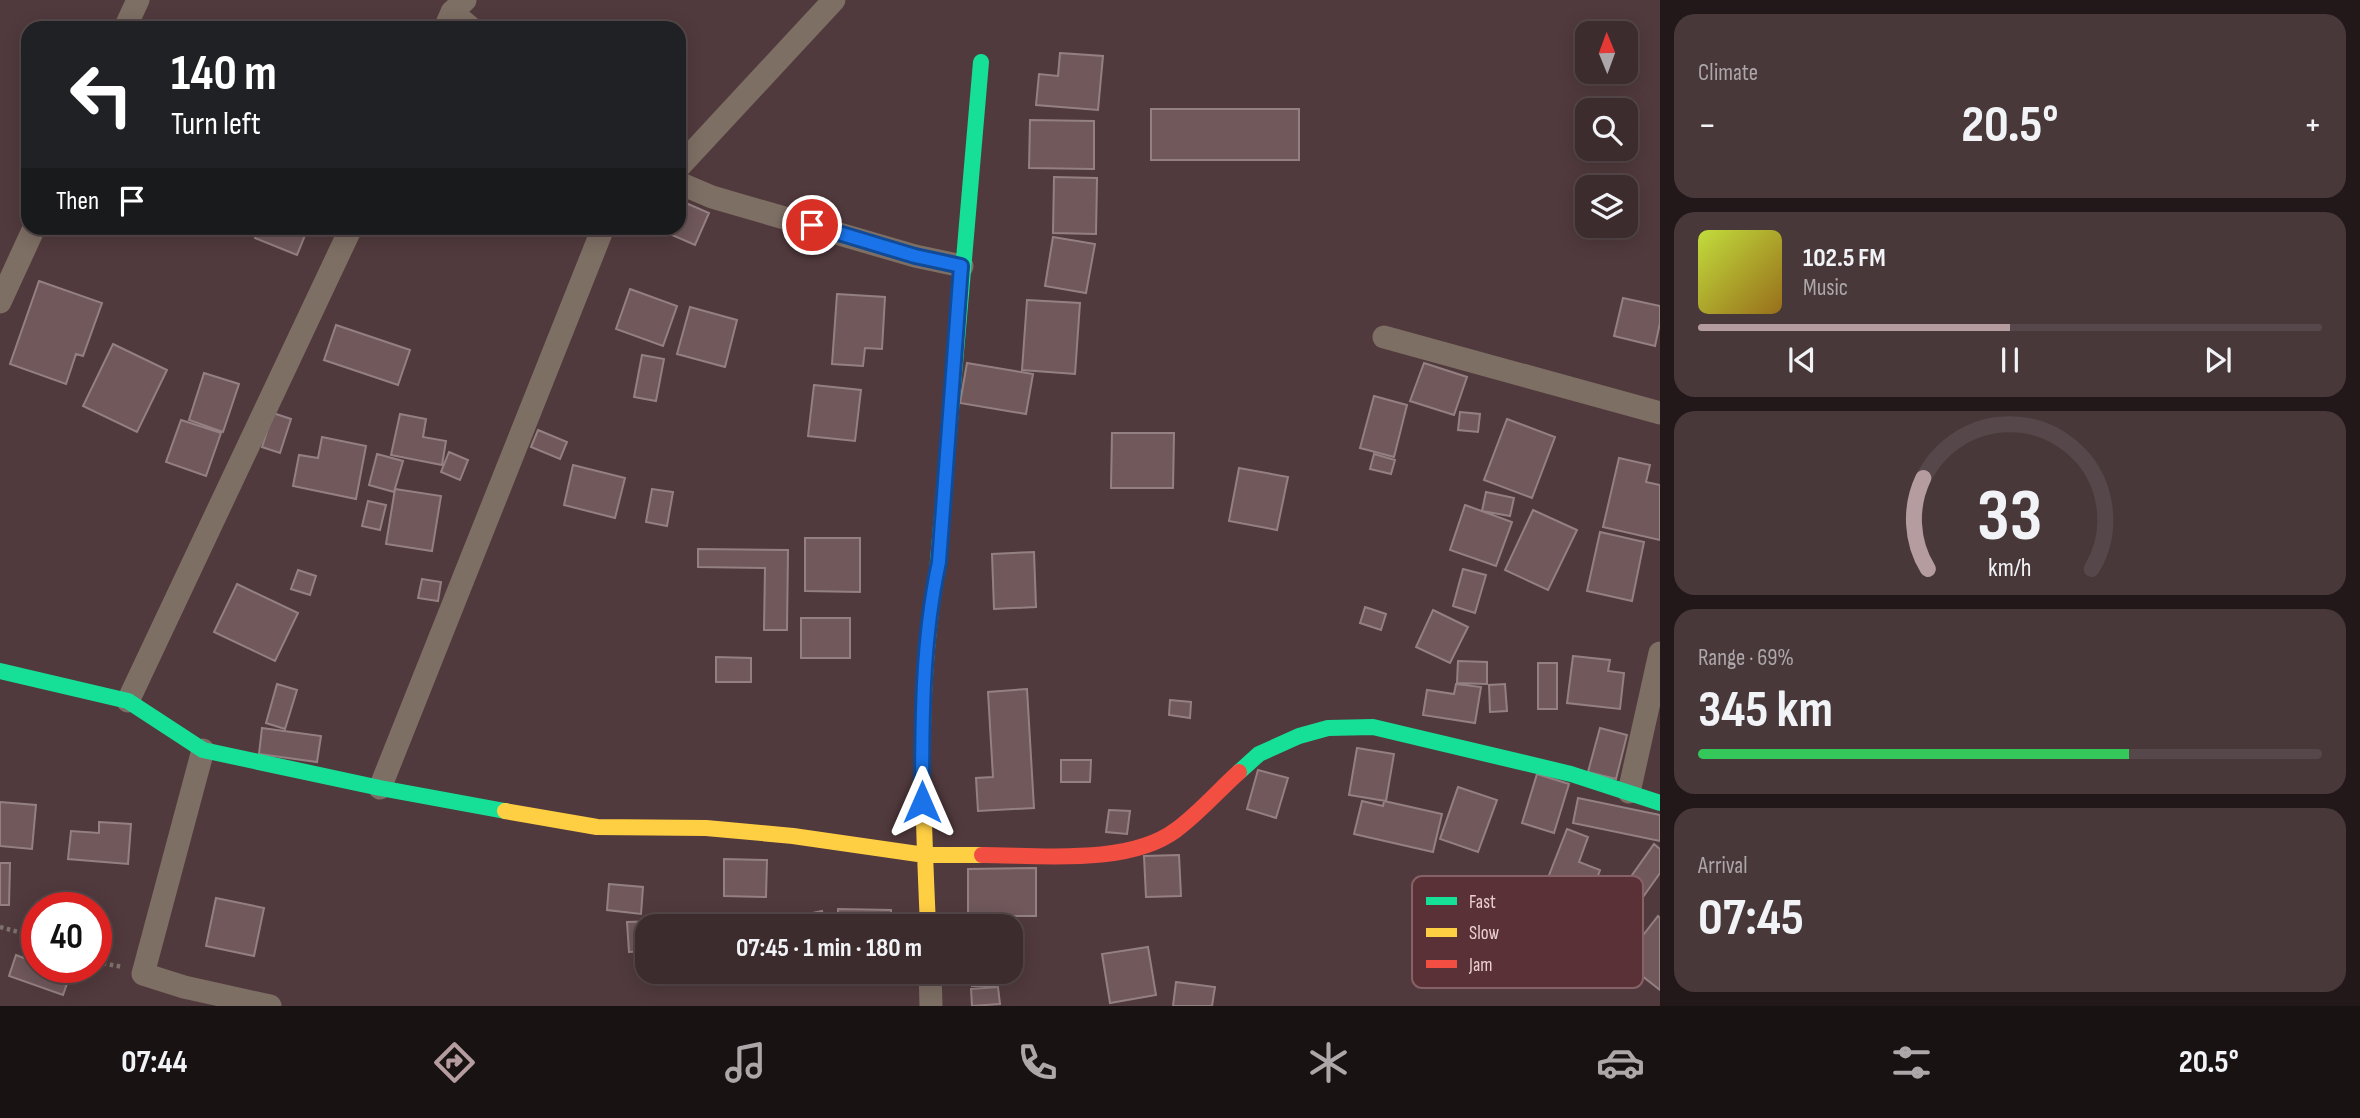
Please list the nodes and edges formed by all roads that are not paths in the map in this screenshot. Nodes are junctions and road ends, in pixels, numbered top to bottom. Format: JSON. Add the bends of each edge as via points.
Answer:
{"nodes":[{"id":1,"x":138,"y":0,"type":"edge"},
{"id":2,"x":834,"y":0,"type":"edge"},
{"id":3,"x":128,"y":21,"type":"edge"},
{"id":4,"x":981,"y":62,"type":"dead end"},
{"id":5,"x":686,"y":159,"type":"edge"},
{"id":6,"x":686,"y":186,"type":"edge"},
{"id":7,"x":31,"y":235,"type":"edge"},
{"id":8,"x":348,"y":235,"type":"edge"},
{"id":9,"x":600,"y":235,"type":"edge"},
{"id":10,"x":961,"y":266,"type":"junction"},
{"id":11,"x":0,"y":302,"type":"edge"},
{"id":12,"x":1384,"y":337,"type":"dead end"},
{"id":13,"x":1660,"y":413,"type":"edge"},
{"id":14,"x":1660,"y":653,"type":"edge"},
{"id":15,"x":0,"y":671,"type":"edge"},
{"id":16,"x":128,"y":701,"type":"junction"},
{"id":17,"x":203,"y":750,"type":"junction"},
{"id":18,"x":380,"y":788,"type":"junction"},
{"id":19,"x":1629,"y":792,"type":"junction"},
{"id":20,"x":1660,"y":803,"type":"edge"},
{"id":21,"x":925,"y":855,"type":"junction"},
{"id":22,"x":927,"y":914,"type":"edge"},
{"id":23,"x":930,"y":984,"type":"edge"},
{"id":24,"x":185,"y":997,"type":"edge"},
{"id":25,"x":270,"y":1006,"type":"edge"},
{"id":26,"x":931,"y":1006,"type":"edge"}],
"edges":[{"from":1,"to":3,"type":"street"},
{"from":2,"to":5,"type":"street"},
{"from":4,"to":10,"type":"street"},
{"from":6,"to":10,"type":"street","via":[[725,201]]},
{"from":7,"to":11,"type":"street"},
{"from":8,"to":16,"type":"street"},
{"from":9,"to":18,"type":"street"},
{"from":10,"to":21,"type":"street","via":[[939,562],[930,603],[922,698]]},
{"from":12,"to":13,"type":"street"},
{"from":14,"to":19,"type":"street"},
{"from":15,"to":16,"type":"street"},
{"from":16,"to":17,"type":"street"},
{"from":17,"to":18,"type":"street"},
{"from":17,"to":24,"type":"street","via":[[143,974]]},
{"from":18,"to":21,"type":"street","via":[[597,827],[706,828]]},
{"from":19,"to":20,"type":"street"},
{"from":19,"to":21,"type":"street","via":[[1373,727],[1328,728],[1259,754],[1175,831],[1144,848],[1096,855]]},
{"from":21,"to":22,"type":"street"},
{"from":23,"to":26,"type":"street"},
{"from":24,"to":25,"type":"street"}]}
